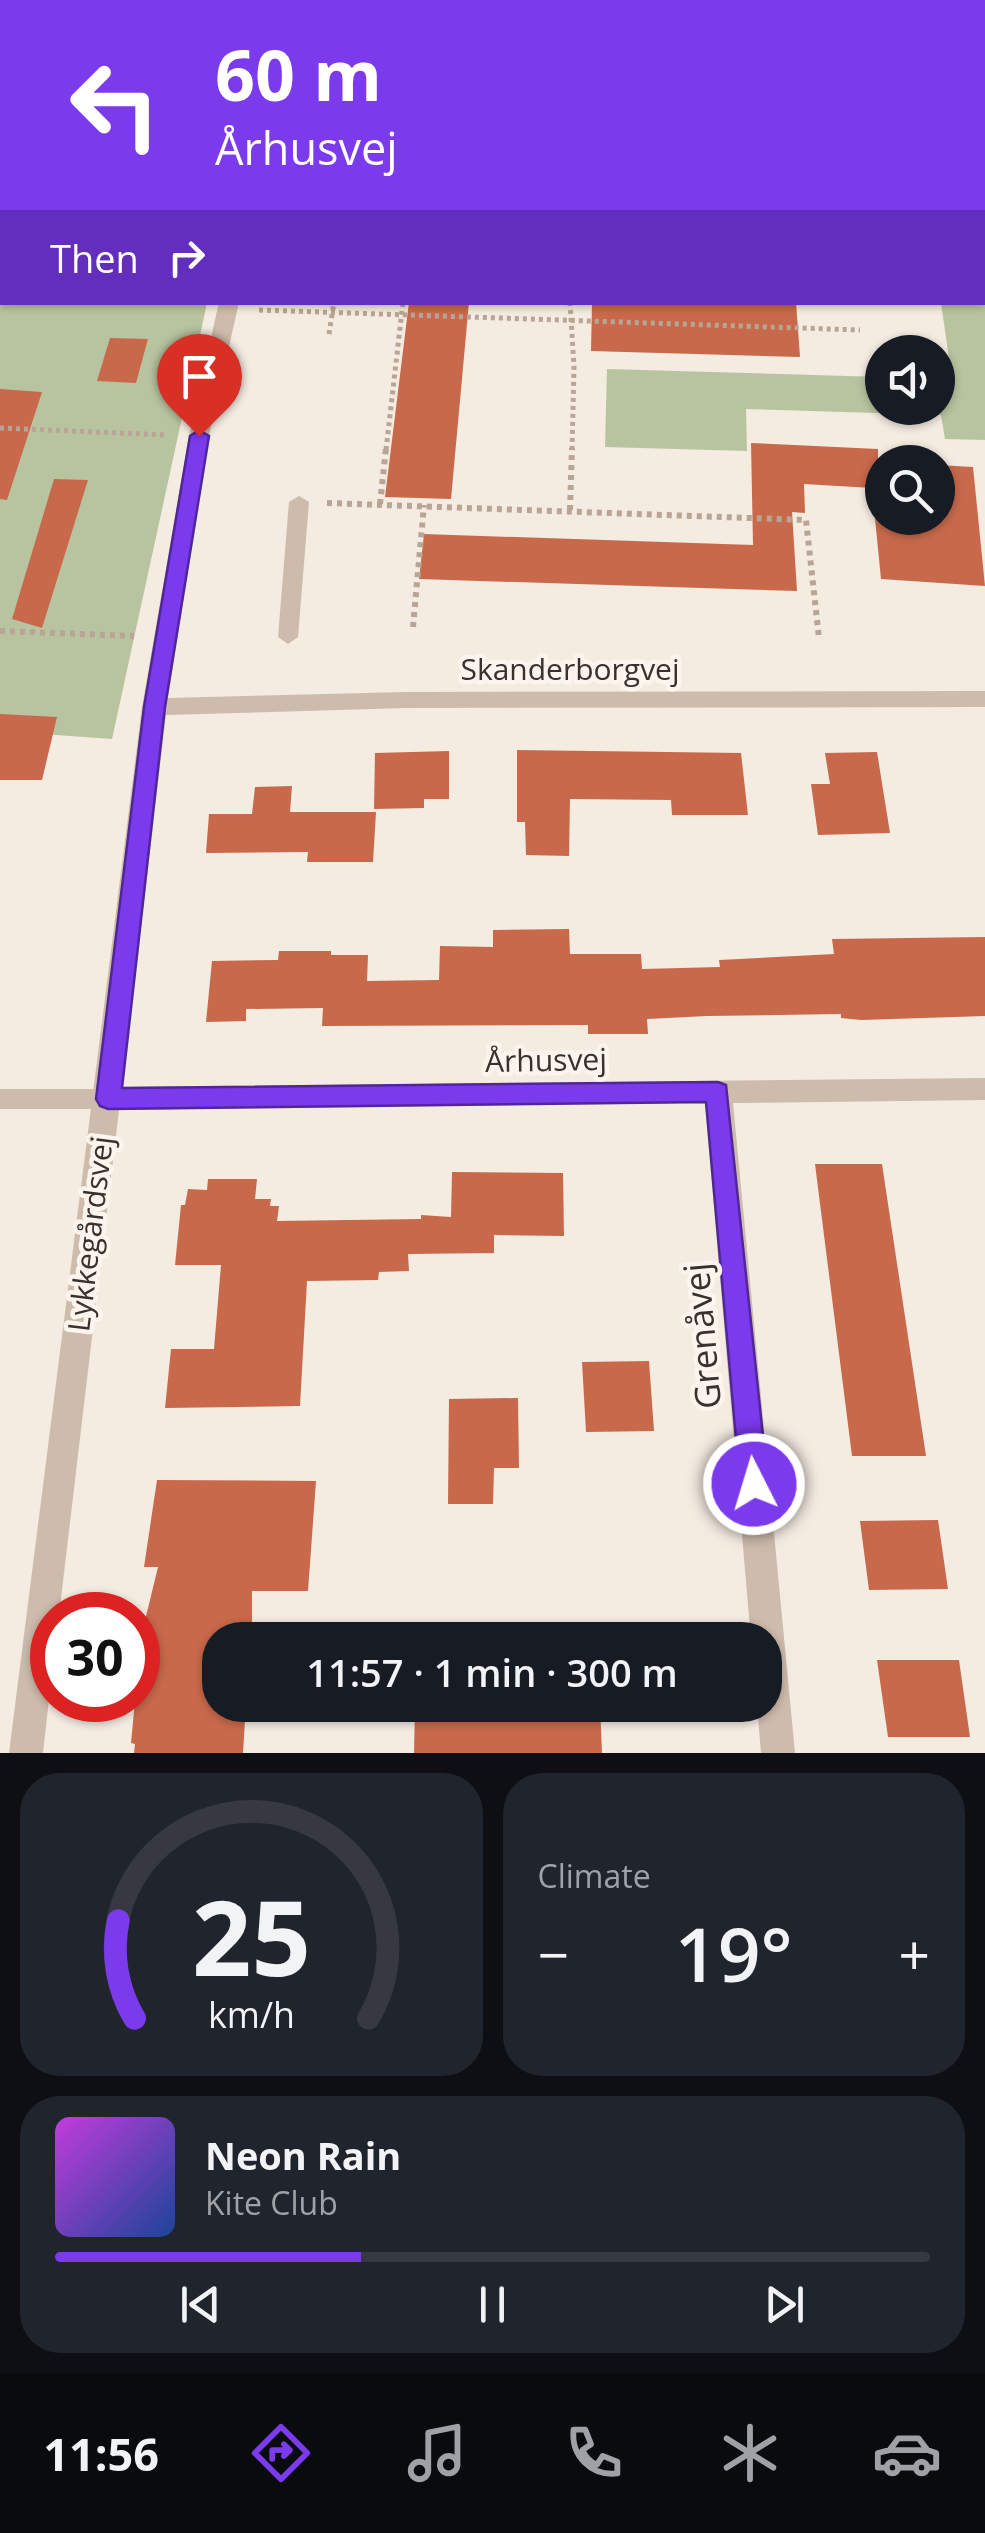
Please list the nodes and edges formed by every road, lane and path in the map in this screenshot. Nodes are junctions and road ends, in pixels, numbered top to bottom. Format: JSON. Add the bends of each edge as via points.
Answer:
{"nodes":[{"id":1,"x":334,"y":305,"type":"edge"},
{"id":2,"x":403,"y":305,"type":"edge"},
{"id":3,"x":570,"y":305,"type":"edge"},
{"id":4,"x":228,"y":306,"type":"edge"},
{"id":5,"x":333,"y":313,"type":"junction"},
{"id":6,"x":401,"y":315,"type":"junction"},
{"id":7,"x":570,"y":320,"type":"junction"},
{"id":8,"x":860,"y":330,"type":"dead end"},
{"id":9,"x":329,"y":334,"type":"dead end"},
{"id":10,"x":0,"y":428,"type":"edge"},
{"id":11,"x":199,"y":436,"type":"junction"},
{"id":12,"x":299,"y":502,"type":"joint"},
{"id":13,"x":380,"y":504,"type":"junction"},
{"id":14,"x":424,"y":506,"type":"junction"},
{"id":15,"x":570,"y":510,"type":"junction"},
{"id":16,"x":413,"y":626,"type":"dead end"},
{"id":17,"x":0,"y":631,"type":"edge"},
{"id":18,"x":164,"y":637,"type":"junction"},
{"id":19,"x":288,"y":637,"type":"dead end"},
{"id":20,"x":818,"y":638,"type":"dead end"},
{"id":21,"x":985,"y":699,"type":"edge"},
{"id":22,"x":154,"y":707,"type":"junction"},
{"id":23,"x":985,"y":1089,"type":"edge"},
{"id":24,"x":718,"y":1092,"type":"junction"},
{"id":25,"x":108,"y":1099,"type":"junction"},
{"id":26,"x":0,"y":1100,"type":"edge"},
{"id":27,"x":26,"y":1753,"type":"edge"},
{"id":28,"x":778,"y":1753,"type":"edge"}],
"edges":[{"from":1,"to":5,"type":"path"},
{"from":2,"to":6,"type":"path"},
{"from":3,"to":7,"type":"path"},
{"from":4,"to":5,"type":"path"},
{"from":4,"to":11,"type":"street","name":"Lykkegårdsvej"},
{"from":5,"to":6,"type":"path"},
{"from":5,"to":9,"type":"path"},
{"from":6,"to":7,"type":"path"},
{"from":6,"to":13,"type":"path"},
{"from":7,"to":8,"type":"path"},
{"from":7,"to":15,"type":"path"},
{"from":10,"to":11,"type":"path"},
{"from":11,"to":18,"type":"street","name":"Lykkegårdsvej"},
{"from":12,"to":13,"type":"path"},
{"from":12,"to":19,"type":"lane"},
{"from":13,"to":14,"type":"path"},
{"from":14,"to":15,"type":"path"},
{"from":14,"to":16,"type":"path"},
{"from":15,"to":20,"type":"path","via":[[806,520]]},
{"from":17,"to":18,"type":"path"},
{"from":18,"to":22,"type":"street","name":"Lykkegårdsvej"},
{"from":21,"to":22,"type":"street","name":"Skanderborgvej"},
{"from":22,"to":25,"type":"street","name":"Lykkegårdsvej"},
{"from":23,"to":24,"type":"street","name":"Århusvej"},
{"from":24,"to":25,"type":"street","name":"Århusvej"},
{"from":24,"to":28,"type":"street","name":"Grenåvej"},
{"from":25,"to":26,"type":"lane"},
{"from":25,"to":27,"type":"street","name":"Lykkegårdsvej"}]}
